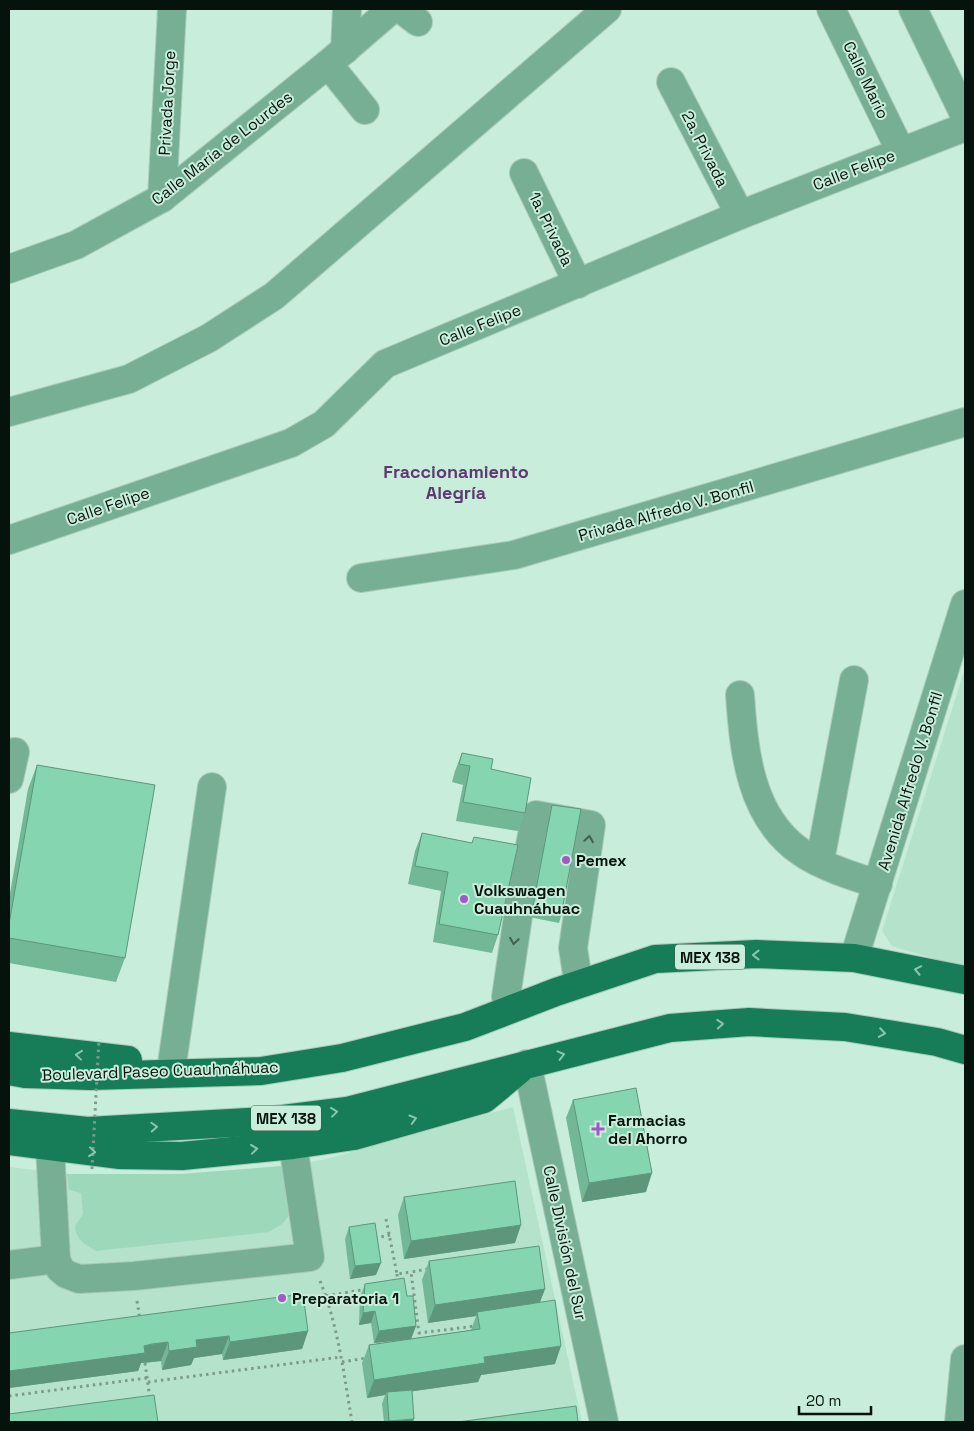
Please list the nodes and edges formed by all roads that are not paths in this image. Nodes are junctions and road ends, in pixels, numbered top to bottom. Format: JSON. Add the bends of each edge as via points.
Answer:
{"nodes":[{"id":1,"x":172,"y":9,"type":"edge"},
{"id":2,"x":347,"y":9,"type":"edge"},
{"id":3,"x":392,"y":9,"type":"edge"},
{"id":4,"x":607,"y":9,"type":"edge"},
{"id":5,"x":831,"y":9,"type":"edge"},
{"id":6,"x":913,"y":9,"type":"edge"},
{"id":7,"x":336,"y":57,"type":"junction"},
{"id":8,"x":671,"y":82,"type":"dead end"},
{"id":9,"x":365,"y":110,"type":"dead end"},
{"id":10,"x":965,"y":116,"type":"edge"},
{"id":11,"x":965,"y":127,"type":"edge"},
{"id":12,"x":901,"y":152,"type":"junction"},
{"id":13,"x":524,"y":173,"type":"dead end"},
{"id":14,"x":162,"y":198,"type":"junction"},
{"id":15,"x":740,"y":215,"type":"junction"},
{"id":16,"x":9,"y":269,"type":"edge"},
{"id":17,"x":578,"y":284,"type":"junction"},
{"id":18,"x":9,"y":412,"type":"edge"},
{"id":19,"x":965,"y":422,"type":"edge"},
{"id":20,"x":9,"y":540,"type":"edge"},
{"id":21,"x":361,"y":578,"type":"dead end"},
{"id":22,"x":965,"y":604,"type":"edge"},
{"id":23,"x":854,"y":680,"type":"dead end"},
{"id":24,"x":740,"y":695,"type":"dead end"},
{"id":25,"x":15,"y":752,"type":"dead end"},
{"id":26,"x":9,"y":779,"type":"edge"},
{"id":27,"x":212,"y":786,"type":"dead end"},
{"id":28,"x":820,"y":861,"type":"junction"},
{"id":29,"x":878,"y":884,"type":"junction"},
{"id":30,"x":854,"y":958,"type":"junction"},
{"id":31,"x":655,"y":959,"type":"junction"},
{"id":32,"x":577,"y":974,"type":"junction"},
{"id":33,"x":965,"y":980,"type":"edge"},
{"id":34,"x":506,"y":997,"type":"junction"},
{"id":35,"x":9,"y":1046,"type":"edge"},
{"id":36,"x":965,"y":1050,"type":"edge"},
{"id":37,"x":172,"y":1064,"type":"junction"},
{"id":38,"x":527,"y":1064,"type":"junction"},
{"id":39,"x":9,"y":1071,"type":"edge"},
{"id":40,"x":9,"y":1123,"type":"edge"},
{"id":41,"x":9,"y":1141,"type":"edge"},
{"id":42,"x":293,"y":1145,"type":"junction"},
{"id":43,"x":50,"y":1148,"type":"junction"},
{"id":44,"x":56,"y":1259,"type":"junction"},
{"id":45,"x":9,"y":1264,"type":"edge"},
{"id":46,"x":965,"y":1359,"type":"edge"},
{"id":47,"x":604,"y":1422,"type":"edge"},
{"id":48,"x":959,"y":1422,"type":"edge"}],
"edges":[{"from":1,"to":14,"type":"street","name":"Privada Jorge"},
{"from":2,"to":7,"type":"street"},
{"from":3,"to":7,"type":"street","name":"Calle María de Lourdes"},
{"from":4,"to":18,"type":"street","via":[[274,296],[209,338],[129,379]]},
{"from":5,"to":12,"type":"street","name":"Calle Mario"},
{"from":6,"to":10,"type":"street"},
{"from":7,"to":9,"type":"street"},
{"from":7,"to":14,"type":"street","name":"Calle María de Lourdes"},
{"from":8,"to":15,"type":"street","name":"2a. Privada"},
{"from":11,"to":12,"type":"street","name":"Calle Felipe"},
{"from":12,"to":15,"type":"street","name":"Calle Felipe"},
{"from":13,"to":17,"type":"street","name":"1a. Privada"},
{"from":14,"to":16,"type":"street","name":"Calle María de Lourdes","via":[[76,245]]},
{"from":15,"to":17,"type":"street","name":"Calle Felipe"},
{"from":17,"to":20,"type":"street","name":"Calle Felipe","via":[[385,364],[324,424],[291,443]]},
{"from":19,"to":21,"type":"street","name":"Privada Alfredo V. Bonfil","via":[[514,555]]},
{"from":22,"to":29,"type":"street","name":"Avenida Alfredo V. Bonfil"},
{"from":23,"to":28,"type":"street"},
{"from":24,"to":28,"type":"street","via":[[743,745],[766,816],[784,840],[802,854]]},
{"from":25,"to":26,"type":"street"},
{"from":27,"to":37,"type":"street"},
{"from":28,"to":29,"type":"street"},
{"from":29,"to":30,"type":"street","name":"Avenida Alfredo V. Bonfil"},
{"from":30,"to":31,"type":"main road","name":"Boulevard Paseo Cuauhnáhuac","number":"MEX 138","one_way":true,"via":[[756,954]]},
{"from":33,"to":30,"type":"main road","name":"Boulevard Paseo Cuauhnáhuac","number":"MEX 138","one_way":true},
{"from":31,"to":32,"type":"main road","name":"Boulevard Paseo Cuauhnáhuac","number":"MEX 138"},
{"from":31,"to":39,"type":"main road","name":"Boulevard Paseo Cuauhnáhuac","number":"MEX 138","via":[[465,1027],[342,1058],[261,1071],[90,1076]]},
{"from":32,"to":34,"type":"main road","name":"Boulevard Paseo Cuauhnáhuac","number":"MEX 138"},
{"from":32,"to":34,"type":"street","one_way":true,"via":[[573,948],[574,885],[591,826],[536,815],[530,877]]},
{"from":34,"to":37,"type":"main road","name":"Boulevard Paseo Cuauhnáhuac","number":"MEX 138","via":[[336,1052],[262,1061]]},
{"from":37,"to":35,"type":"main road","name":"Boulevard Paseo Cuauhnáhuac","number":"MEX 138","one_way":true},
{"from":38,"to":36,"type":"main road","number":"MEX 138","one_way":true,"via":[[670,1028],[749,1022],[845,1027],[937,1042]]},
{"from":40,"to":38,"type":"main road","number":"MEX 138","one_way":true,"via":[[88,1131],[267,1121],[347,1111]]},
{"from":42,"to":38,"type":"main road","number":"MEX 138","one_way":true,"via":[[354,1136],[484,1099]]},
{"from":38,"to":47,"type":"street","name":"Calle División del Sur"},
{"from":41,"to":43,"type":"main road","number":"MEX 138"},
{"from":43,"to":42,"type":"main road","number":"MEX 138","one_way":true,"via":[[120,1155],[182,1156]]},
{"from":42,"to":44,"type":"street","via":[[310,1257],[79,1279],[60,1269]]},
{"from":43,"to":44,"type":"street"},
{"from":44,"to":45,"type":"street"},
{"from":46,"to":48,"type":"street"}]}
